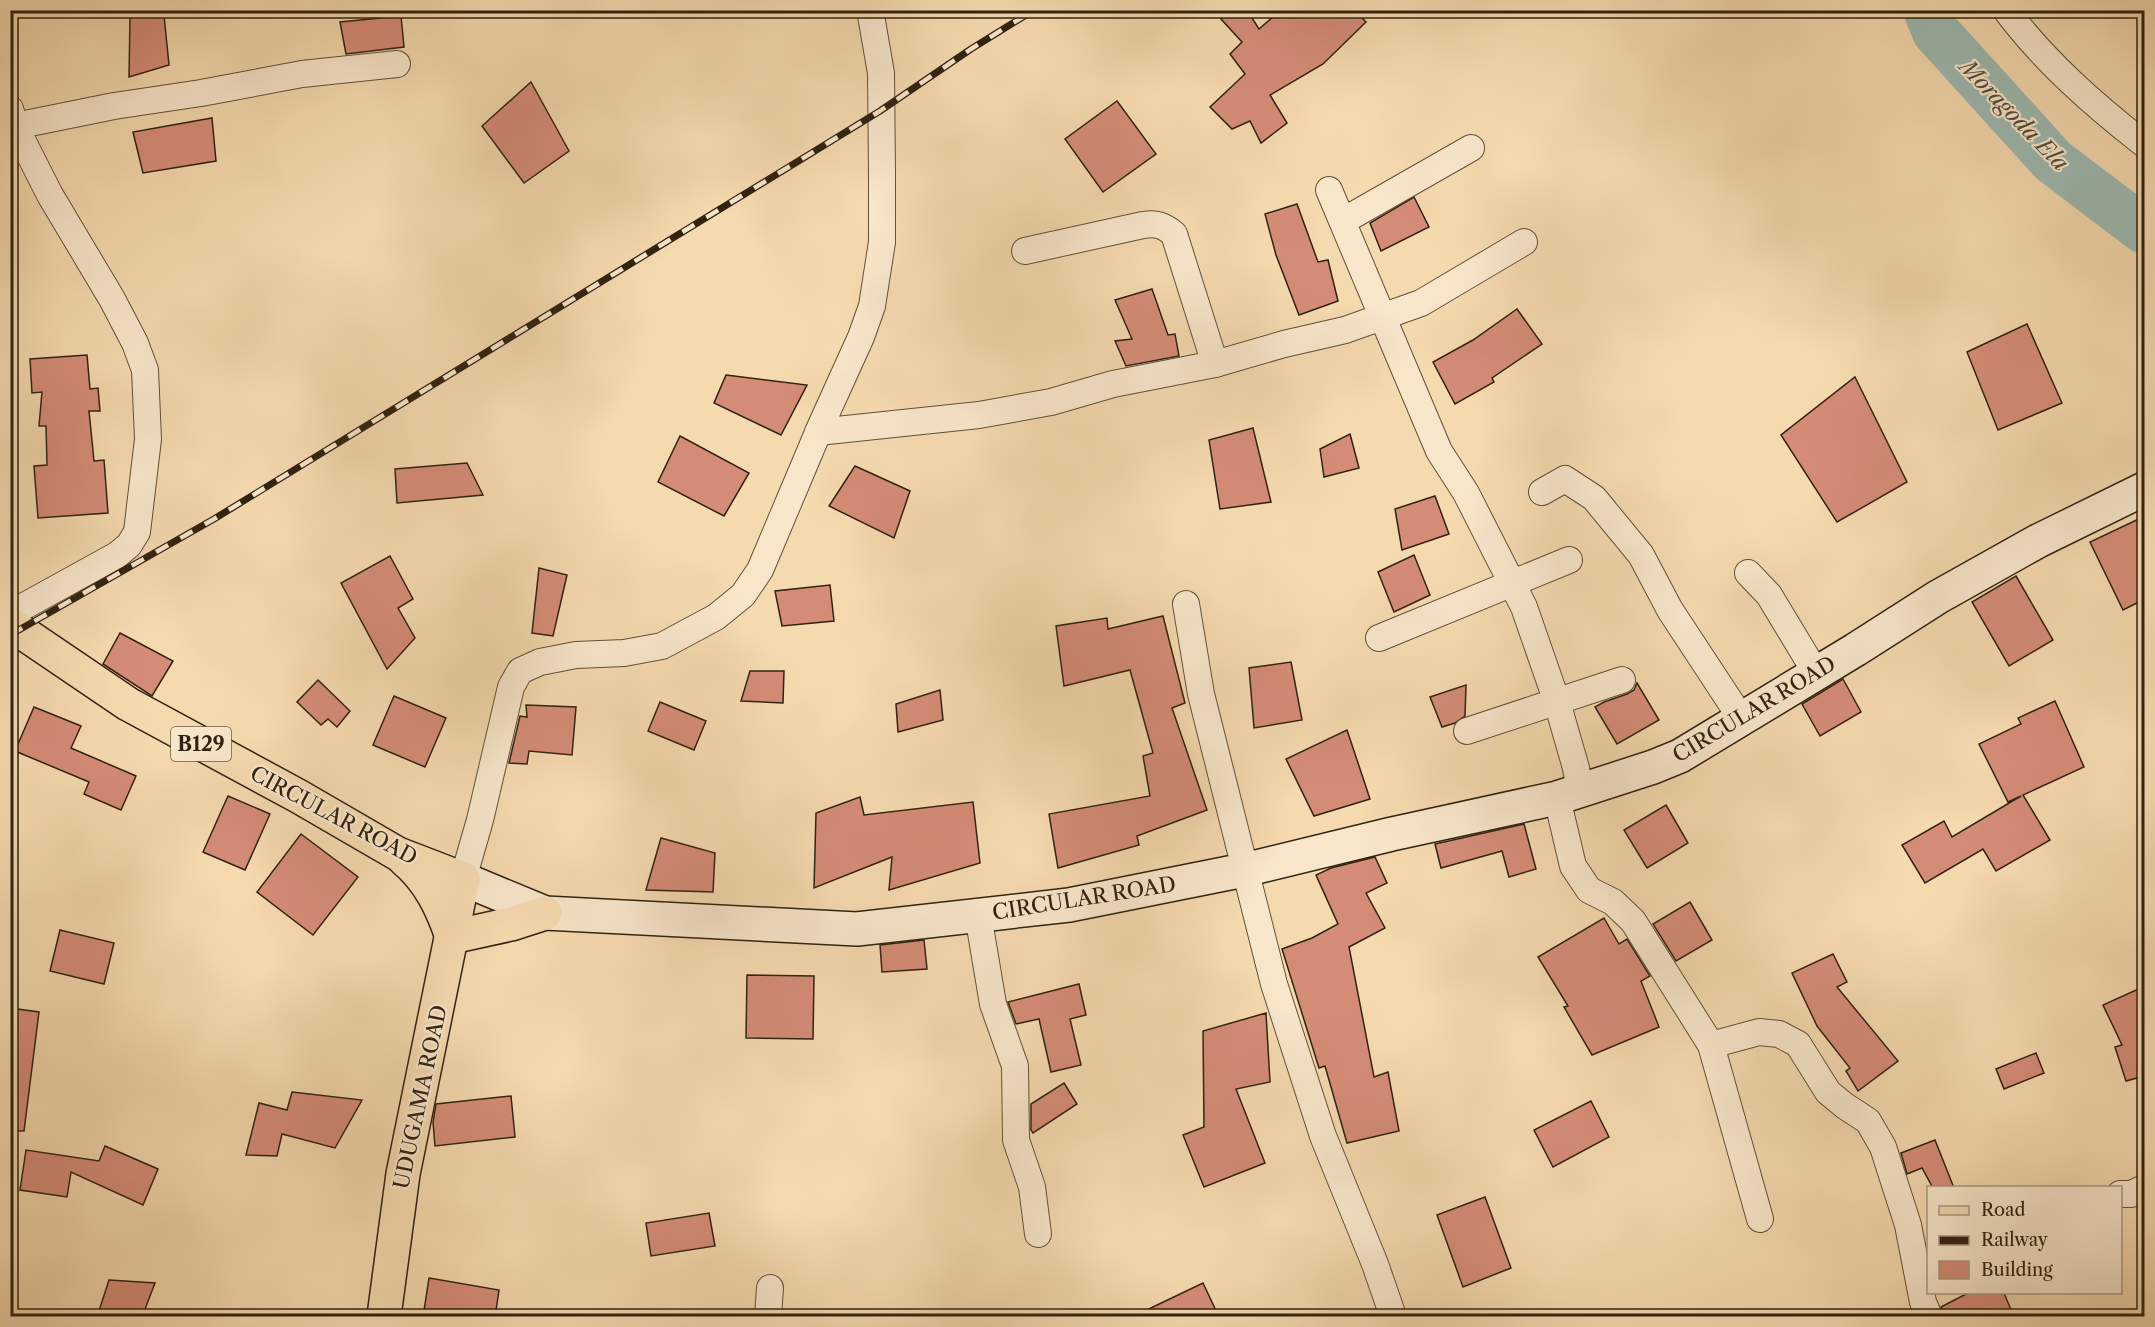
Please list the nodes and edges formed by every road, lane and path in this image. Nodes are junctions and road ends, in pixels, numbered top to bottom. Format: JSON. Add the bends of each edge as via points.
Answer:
{"nodes":[{"id":1,"x":870,"y":10,"type":"edge"},
{"id":2,"x":2006,"y":10,"type":"edge"},
{"id":3,"x":397,"y":64,"type":"dead end"},
{"id":4,"x":13,"y":118,"type":"edge"},
{"id":5,"x":2145,"y":144,"type":"edge"},
{"id":6,"x":1472,"y":148,"type":"dead end"},
{"id":7,"x":1329,"y":190,"type":"dead end"},
{"id":8,"x":1347,"y":218,"type":"junction"},
{"id":9,"x":1524,"y":242,"type":"dead end"},
{"id":10,"x":1025,"y":251,"type":"dead end"},
{"id":11,"x":1384,"y":317,"type":"junction"},
{"id":12,"x":1215,"y":364,"type":"junction"},
{"id":13,"x":818,"y":432,"type":"junction"},
{"id":14,"x":2145,"y":489,"type":"edge"},
{"id":15,"x":1542,"y":492,"type":"dead end"},
{"id":16,"x":1569,"y":560,"type":"dead end"},
{"id":17,"x":1748,"y":573,"type":"dead end"},
{"id":18,"x":1513,"y":583,"type":"junction"},
{"id":19,"x":1186,"y":604,"type":"dead end"},
{"id":20,"x":10,"y":614,"type":"edge"},
{"id":21,"x":10,"y":624,"type":"edge"},
{"id":22,"x":1379,"y":638,"type":"dead end"},
{"id":23,"x":1816,"y":673,"type":"junction"},
{"id":24,"x":1622,"y":680,"type":"dead end"},
{"id":25,"x":1557,"y":702,"type":"junction"},
{"id":26,"x":1741,"y":718,"type":"junction"},
{"id":27,"x":1467,"y":731,"type":"dead end"},
{"id":28,"x":1568,"y":794,"type":"junction"},
{"id":29,"x":398,"y":854,"type":"junction"},
{"id":30,"x":1244,"y":870,"type":"junction"},
{"id":31,"x":463,"y":879,"type":"junction"},
{"id":32,"x":545,"y":913,"type":"junction"},
{"id":33,"x":978,"y":915,"type":"junction"},
{"id":34,"x":453,"y":937,"type":"junction"},
{"id":35,"x":1711,"y":1046,"type":"junction"},
{"id":36,"x":2145,"y":1188,"type":"edge"},
{"id":37,"x":2122,"y":1194,"type":"edge"},
{"id":38,"x":1760,"y":1219,"type":"dead end"},
{"id":39,"x":1038,"y":1234,"type":"dead end"},
{"id":40,"x":770,"y":1288,"type":"dead end"},
{"id":41,"x":1927,"y":1293,"type":"edge"},
{"id":42,"x":384,"y":1317,"type":"edge"},
{"id":43,"x":768,"y":1317,"type":"edge"},
{"id":44,"x":1393,"y":1317,"type":"edge"}],
"edges":[{"from":1,"to":13,"type":"street","via":[[881,73],[882,242],[872,306]]},
{"from":2,"to":5,"type":"street","via":[[2024,35],[2068,80]]},
{"from":3,"to":4,"type":"street","via":[[302,74],[201,93]]},
{"from":4,"to":20,"type":"street","via":[[50,195],[135,343],[145,370],[148,439],[136,532],[129,545]]},
{"from":6,"to":8,"type":"street"},
{"from":7,"to":8,"type":"street"},
{"from":8,"to":11,"type":"street"},
{"from":9,"to":11,"type":"street","via":[[1421,303]]},
{"from":10,"to":12,"type":"street","via":[[1143,225],[1157,223],[1166,228],[1174,234]]},
{"from":11,"to":12,"type":"street"},
{"from":11,"to":18,"type":"street","via":[[1439,451],[1466,493]]},
{"from":12,"to":13,"type":"street","via":[[979,415]]},
{"from":13,"to":31,"type":"street","via":[[760,570],[743,596],[716,617],[662,646],[624,653],[576,655],[540,662],[520,671],[511,687]]},
{"from":14,"to":23,"type":"main road","name":"CIRCULAR ROAD","via":[[2038,541]]},
{"from":15,"to":26,"type":"street","via":[[1565,479],[1594,498],[1641,555],[1670,610]]},
{"from":16,"to":18,"type":"street"},
{"from":17,"to":23,"type":"street","via":[[1769,595]]},
{"from":18,"to":22,"type":"street"},
{"from":18,"to":25,"type":"street"},
{"from":19,"to":30,"type":"street","via":[[1201,694]]},
{"from":21,"to":29,"type":"main road","name":"CIRCULAR ROAD","number":"B129","via":[[128,704]]},
{"from":23,"to":26,"type":"main road","name":"CIRCULAR ROAD"},
{"from":24,"to":25,"type":"street"},
{"from":25,"to":27,"type":"street"},
{"from":25,"to":28,"type":"street","via":[[1576,768]]},
{"from":26,"to":28,"type":"main road","name":"CIRCULAR ROAD","via":[[1680,756]]},
{"from":28,"to":30,"type":"main road","name":"CIRCULAR ROAD"},
{"from":28,"to":35,"type":"street","via":[[1573,866],[1588,890],[1613,902],[1633,921]]},
{"from":29,"to":31,"type":"main road","name":"CIRCULAR ROAD","number":"B129"},
{"from":29,"to":34,"type":"main road","via":[[428,884]]},
{"from":30,"to":33,"type":"main road","name":"CIRCULAR ROAD","via":[[1069,905]]},
{"from":30,"to":44,"type":"street","via":[[1274,984],[1323,1136]]},
{"from":31,"to":32,"type":"main road","name":"CIRCULAR ROAD"},
{"from":31,"to":34,"type":"main road","name":"UDUGAMA ROAD"},
{"from":32,"to":33,"type":"main road","name":"CIRCULAR ROAD","via":[[857,929]]},
{"from":32,"to":34,"type":"main road"},
{"from":33,"to":39,"type":"street","via":[[993,1004],[1015,1066],[1016,1140],[1032,1187]]},
{"from":34,"to":42,"type":"main road","name":"UDUGAMA ROAD","via":[[403,1174]]},
{"from":35,"to":38,"type":"street"},
{"from":35,"to":41,"type":"street","via":[[1759,1032],[1779,1034],[1798,1044],[1828,1092],[1868,1121],[1883,1147]]},
{"from":36,"to":37,"type":"street"},
{"from":40,"to":43,"type":"street"}]}
